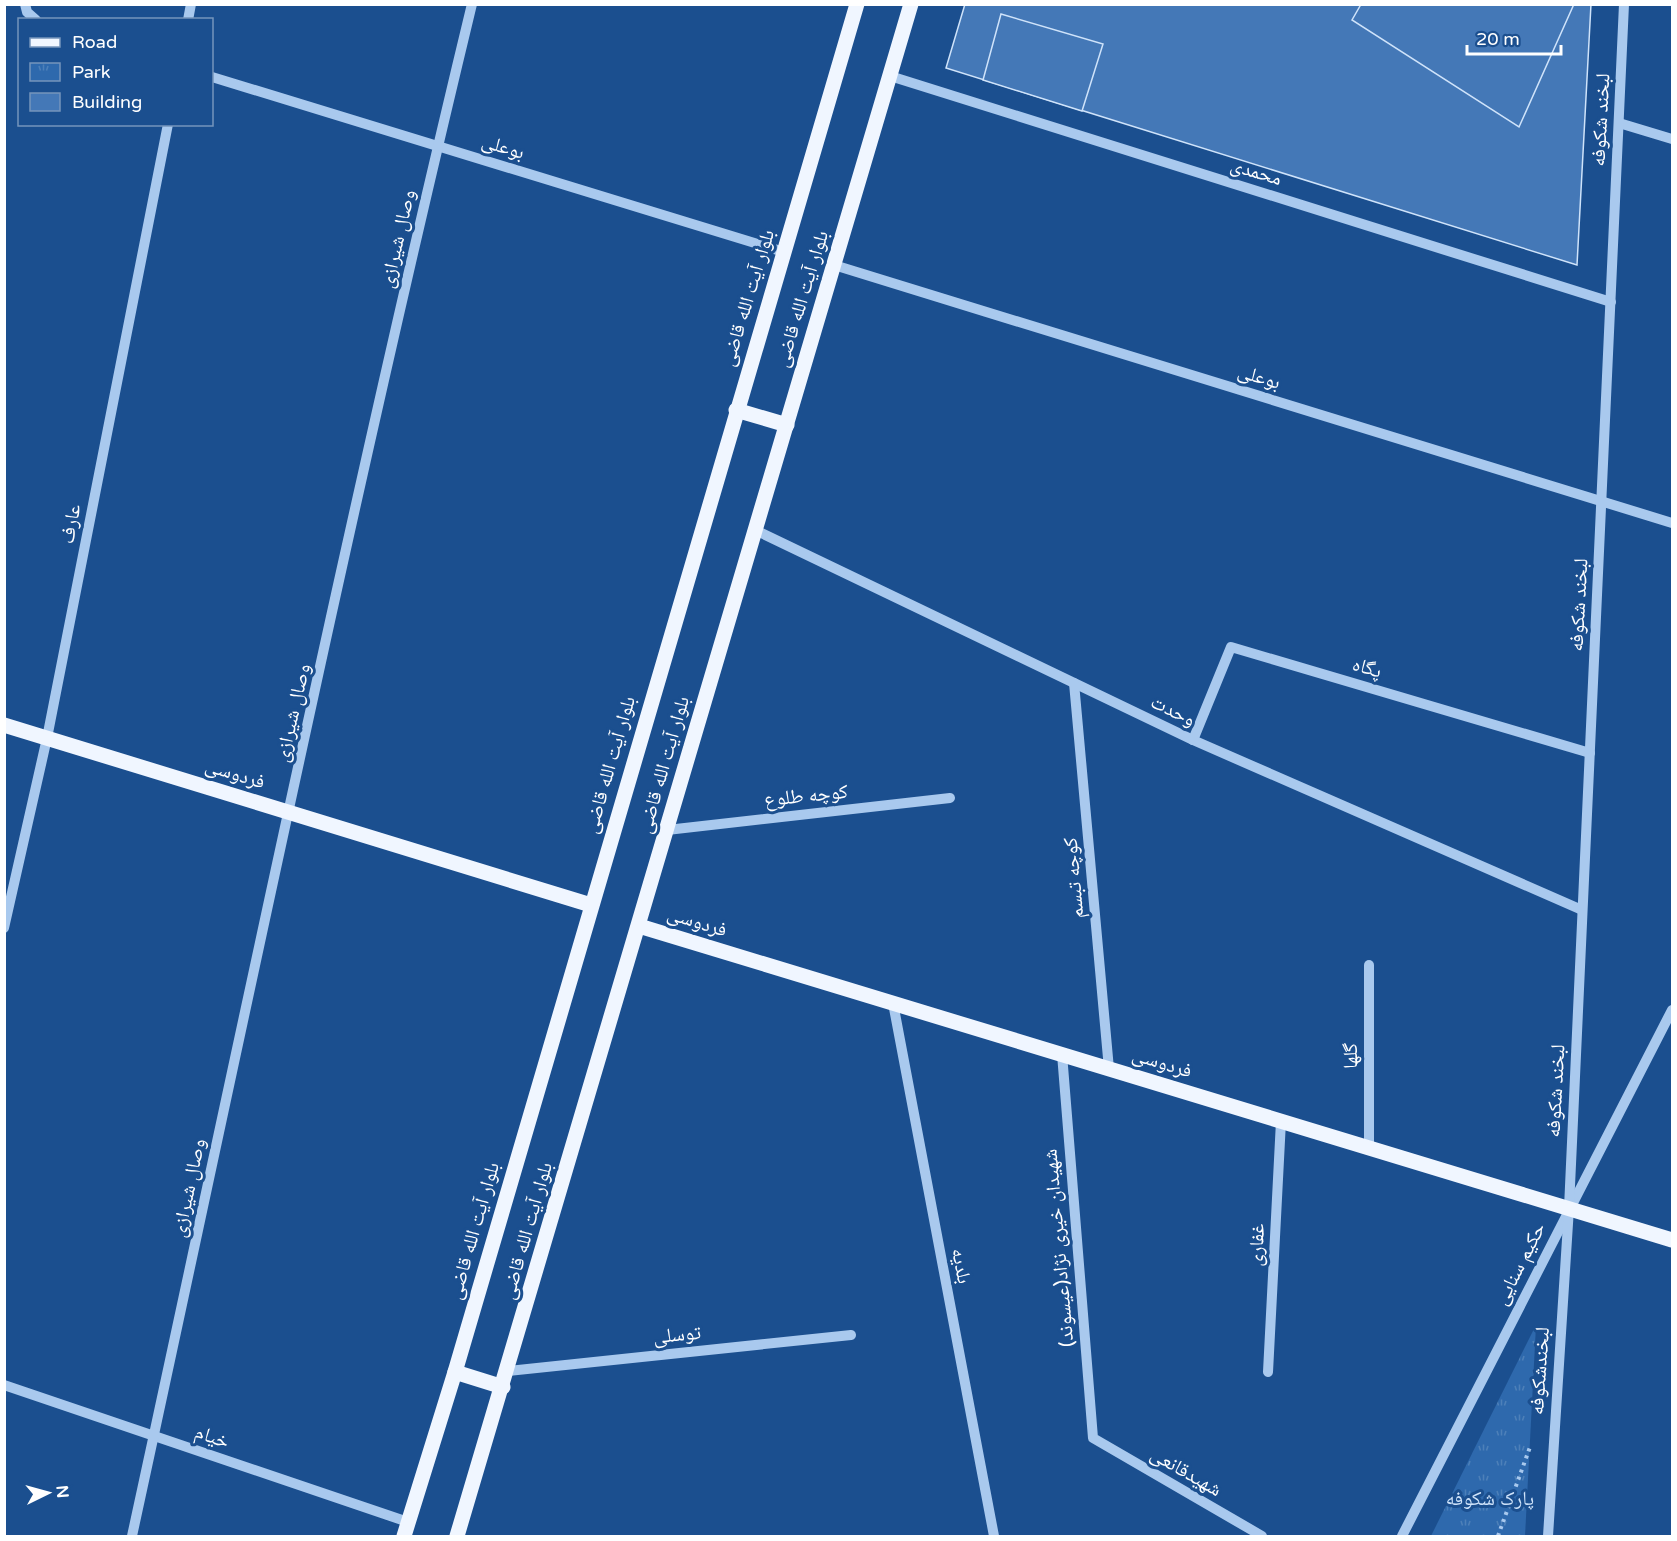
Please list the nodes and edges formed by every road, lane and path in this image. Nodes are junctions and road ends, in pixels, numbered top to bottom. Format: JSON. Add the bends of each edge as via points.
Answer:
{"nodes":[{"id":1,"x":25,"y":4,"type":"edge"},
{"id":2,"x":472,"y":4,"type":"edge"},
{"id":3,"x":857,"y":4,"type":"edge"},
{"id":4,"x":911,"y":4,"type":"edge"},
{"id":5,"x":1624,"y":4,"type":"edge"},
{"id":6,"x":34,"y":18,"type":"edge"},
{"id":7,"x":890,"y":76,"type":"junction"},
{"id":8,"x":213,"y":77,"type":"edge"},
{"id":9,"x":1619,"y":123,"type":"junction"},
{"id":10,"x":168,"y":126,"type":"edge"},
{"id":11,"x":1672,"y":139,"type":"edge"},
{"id":12,"x":438,"y":146,"type":"junction"},
{"id":13,"x":784,"y":252,"type":"junction"},
{"id":14,"x":834,"y":265,"type":"junction"},
{"id":15,"x":1611,"y":302,"type":"junction"},
{"id":16,"x":736,"y":410,"type":"junction"},
{"id":17,"x":786,"y":425,"type":"junction"},
{"id":18,"x":1602,"y":501,"type":"junction"},
{"id":19,"x":1672,"y":523,"type":"edge"},
{"id":20,"x":755,"y":530,"type":"junction"},
{"id":21,"x":1074,"y":683,"type":"junction"},
{"id":22,"x":4,"y":725,"type":"edge"},
{"id":23,"x":47,"y":738,"type":"junction"},
{"id":24,"x":1193,"y":740,"type":"junction"},
{"id":25,"x":1590,"y":753,"type":"junction"},
{"id":26,"x":950,"y":798,"type":"dead end"},
{"id":27,"x":289,"y":813,"type":"junction"},
{"id":28,"x":667,"y":830,"type":"junction"},
{"id":29,"x":591,"y":905,"type":"junction"},
{"id":30,"x":1582,"y":910,"type":"junction"},
{"id":31,"x":639,"y":926,"type":"junction"},
{"id":32,"x":4,"y":928,"type":"edge"},
{"id":33,"x":1370,"y":965,"type":"dead end"},
{"id":34,"x":893,"y":1003,"type":"junction"},
{"id":35,"x":1672,"y":1010,"type":"edge"},
{"id":36,"x":1062,"y":1054,"type":"junction"},
{"id":37,"x":1109,"y":1069,"type":"junction"},
{"id":38,"x":1281,"y":1120,"type":"junction"},
{"id":39,"x":1369,"y":1148,"type":"junction"},
{"id":40,"x":1569,"y":1208,"type":"junction"},
{"id":41,"x":1672,"y":1240,"type":"edge"},
{"id":42,"x":851,"y":1335,"type":"dead end"},
{"id":43,"x":508,"y":1371,"type":"junction"},
{"id":44,"x":455,"y":1372,"type":"junction"},
{"id":45,"x":1269,"y":1372,"type":"dead end"},
{"id":46,"x":4,"y":1385,"type":"edge"},
{"id":47,"x":503,"y":1387,"type":"junction"},
{"id":48,"x":154,"y":1437,"type":"junction"},
{"id":49,"x":1534,"y":1437,"type":"dead end"},
{"id":50,"x":1093,"y":1438,"type":"joint"},
{"id":51,"x":406,"y":1529,"type":"edge"},
{"id":52,"x":132,"y":1536,"type":"edge"},
{"id":53,"x":457,"y":1536,"type":"edge"},
{"id":54,"x":994,"y":1536,"type":"edge"},
{"id":55,"x":1262,"y":1536,"type":"edge"},
{"id":56,"x":1401,"y":1536,"type":"edge"},
{"id":57,"x":1498,"y":1536,"type":"edge"},
{"id":58,"x":1548,"y":1536,"type":"edge"}],
"edges":[{"from":1,"to":6,"type":"street"},
{"from":2,"to":12,"type":"street","name":"وصال شیرازی"},
{"from":3,"to":13,"type":"main road","name":"بلوار آیت ‌الله قاضی"},
{"from":4,"to":7,"type":"main road","name":"بلوار آیت‌ الله قاضی"},
{"from":5,"to":9,"type":"street","name":"لبخند شکوفه"},
{"from":7,"to":14,"type":"main road","name":"بلوار آیت‌ الله قاضی"},
{"from":7,"to":15,"type":"street","name":"محمدی"},
{"from":8,"to":12,"type":"street","name":"بوعلی"},
{"from":9,"to":11,"type":"street"},
{"from":9,"to":15,"type":"street","name":"لبخند شکوفه"},
{"from":10,"to":23,"type":"street","name":"عارف"},
{"from":12,"to":13,"type":"street","name":"بوعلی"},
{"from":12,"to":27,"type":"street","name":"وصال شیرازی"},
{"from":13,"to":16,"type":"main road","name":"بلوار آیت ‌الله قاضی"},
{"from":14,"to":17,"type":"main road","name":"بلوار آیت‌ الله قاضی"},
{"from":14,"to":18,"type":"street","name":"بوعلی"},
{"from":15,"to":18,"type":"street","name":"لبخند شکوفه"},
{"from":16,"to":17,"type":"main road"},
{"from":16,"to":29,"type":"main road","name":"بلوار آیت ‌الله قاضی"},
{"from":17,"to":20,"type":"main road","name":"بلوار آیت‌ الله قاضی"},
{"from":18,"to":19,"type":"street","name":"بوعلی"},
{"from":18,"to":25,"type":"street","name":"لبخند شکوفه"},
{"from":20,"to":21,"type":"street","name":"وحدت"},
{"from":20,"to":28,"type":"main road","name":"بلوار آیت‌ الله قاضی"},
{"from":21,"to":24,"type":"street","name":"وحدت"},
{"from":21,"to":37,"type":"street","name":"کوچه تبسم"},
{"from":22,"to":23,"type":"main road","name":"فردوسی"},
{"from":23,"to":27,"type":"main road","name":"فردوسی"},
{"from":23,"to":32,"type":"street","name":"عارف"},
{"from":24,"to":25,"type":"street","name":"پگاه","via":[[1231,646]]},
{"from":24,"to":30,"type":"street","name":"وحدت"},
{"from":25,"to":30,"type":"street","name":"لبخند شکوفه"},
{"from":26,"to":28,"type":"street","name":"کوچه طلوع"},
{"from":27,"to":29,"type":"main road","name":"فردوسی"},
{"from":27,"to":48,"type":"street","name":"وصال شیرازی"},
{"from":28,"to":31,"type":"main road","name":"بلوار آیت‌ الله قاضی"},
{"from":29,"to":44,"type":"main road","name":"بلوار آیت ‌الله قاضی"},
{"from":30,"to":40,"type":"street","name":"لبخند شکوفه"},
{"from":31,"to":34,"type":"main road","name":"فردوسی"},
{"from":31,"to":43,"type":"main road","name":"بلوار آیت‌ الله قاضی"},
{"from":33,"to":39,"type":"street","name":"گلها"},
{"from":34,"to":36,"type":"main road","name":"فردوسی"},
{"from":34,"to":54,"type":"street","name":"بلدیه"},
{"from":35,"to":40,"type":"street","name":"حکیم سنایی"},
{"from":36,"to":37,"type":"main road","name":"فردوسی"},
{"from":36,"to":50,"type":"street","name":"شهیدان خیری نژاد(عیسوند)"},
{"from":37,"to":38,"type":"main road","name":"فردوسی"},
{"from":38,"to":39,"type":"main road","name":"فردوسی"},
{"from":38,"to":45,"type":"street","name":"غفاری"},
{"from":39,"to":40,"type":"main road","name":"فردوسی"},
{"from":40,"to":41,"type":"main road","name":"فردوسی"},
{"from":40,"to":56,"type":"street","name":"حکیم سنایی"},
{"from":40,"to":58,"type":"street","name":"لبخندشکوفه"},
{"from":42,"to":43,"type":"street","name":"توسلی"},
{"from":43,"to":47,"type":"main road","name":"بلوار آیت‌ الله قاضی"},
{"from":44,"to":47,"type":"main road"},
{"from":44,"to":51,"type":"main road","name":"بلوار آیت ‌الله قاضی"},
{"from":46,"to":48,"type":"street","name":"خیام"},
{"from":47,"to":53,"type":"main road","name":"بلوار آیت‌ الله قاضی"},
{"from":48,"to":51,"type":"street","name":"خیام"},
{"from":48,"to":52,"type":"street","name":"وصال شیرازی"},
{"from":49,"to":57,"type":"path"},
{"from":50,"to":55,"type":"street","name":"شهیدقانعی"}]}
